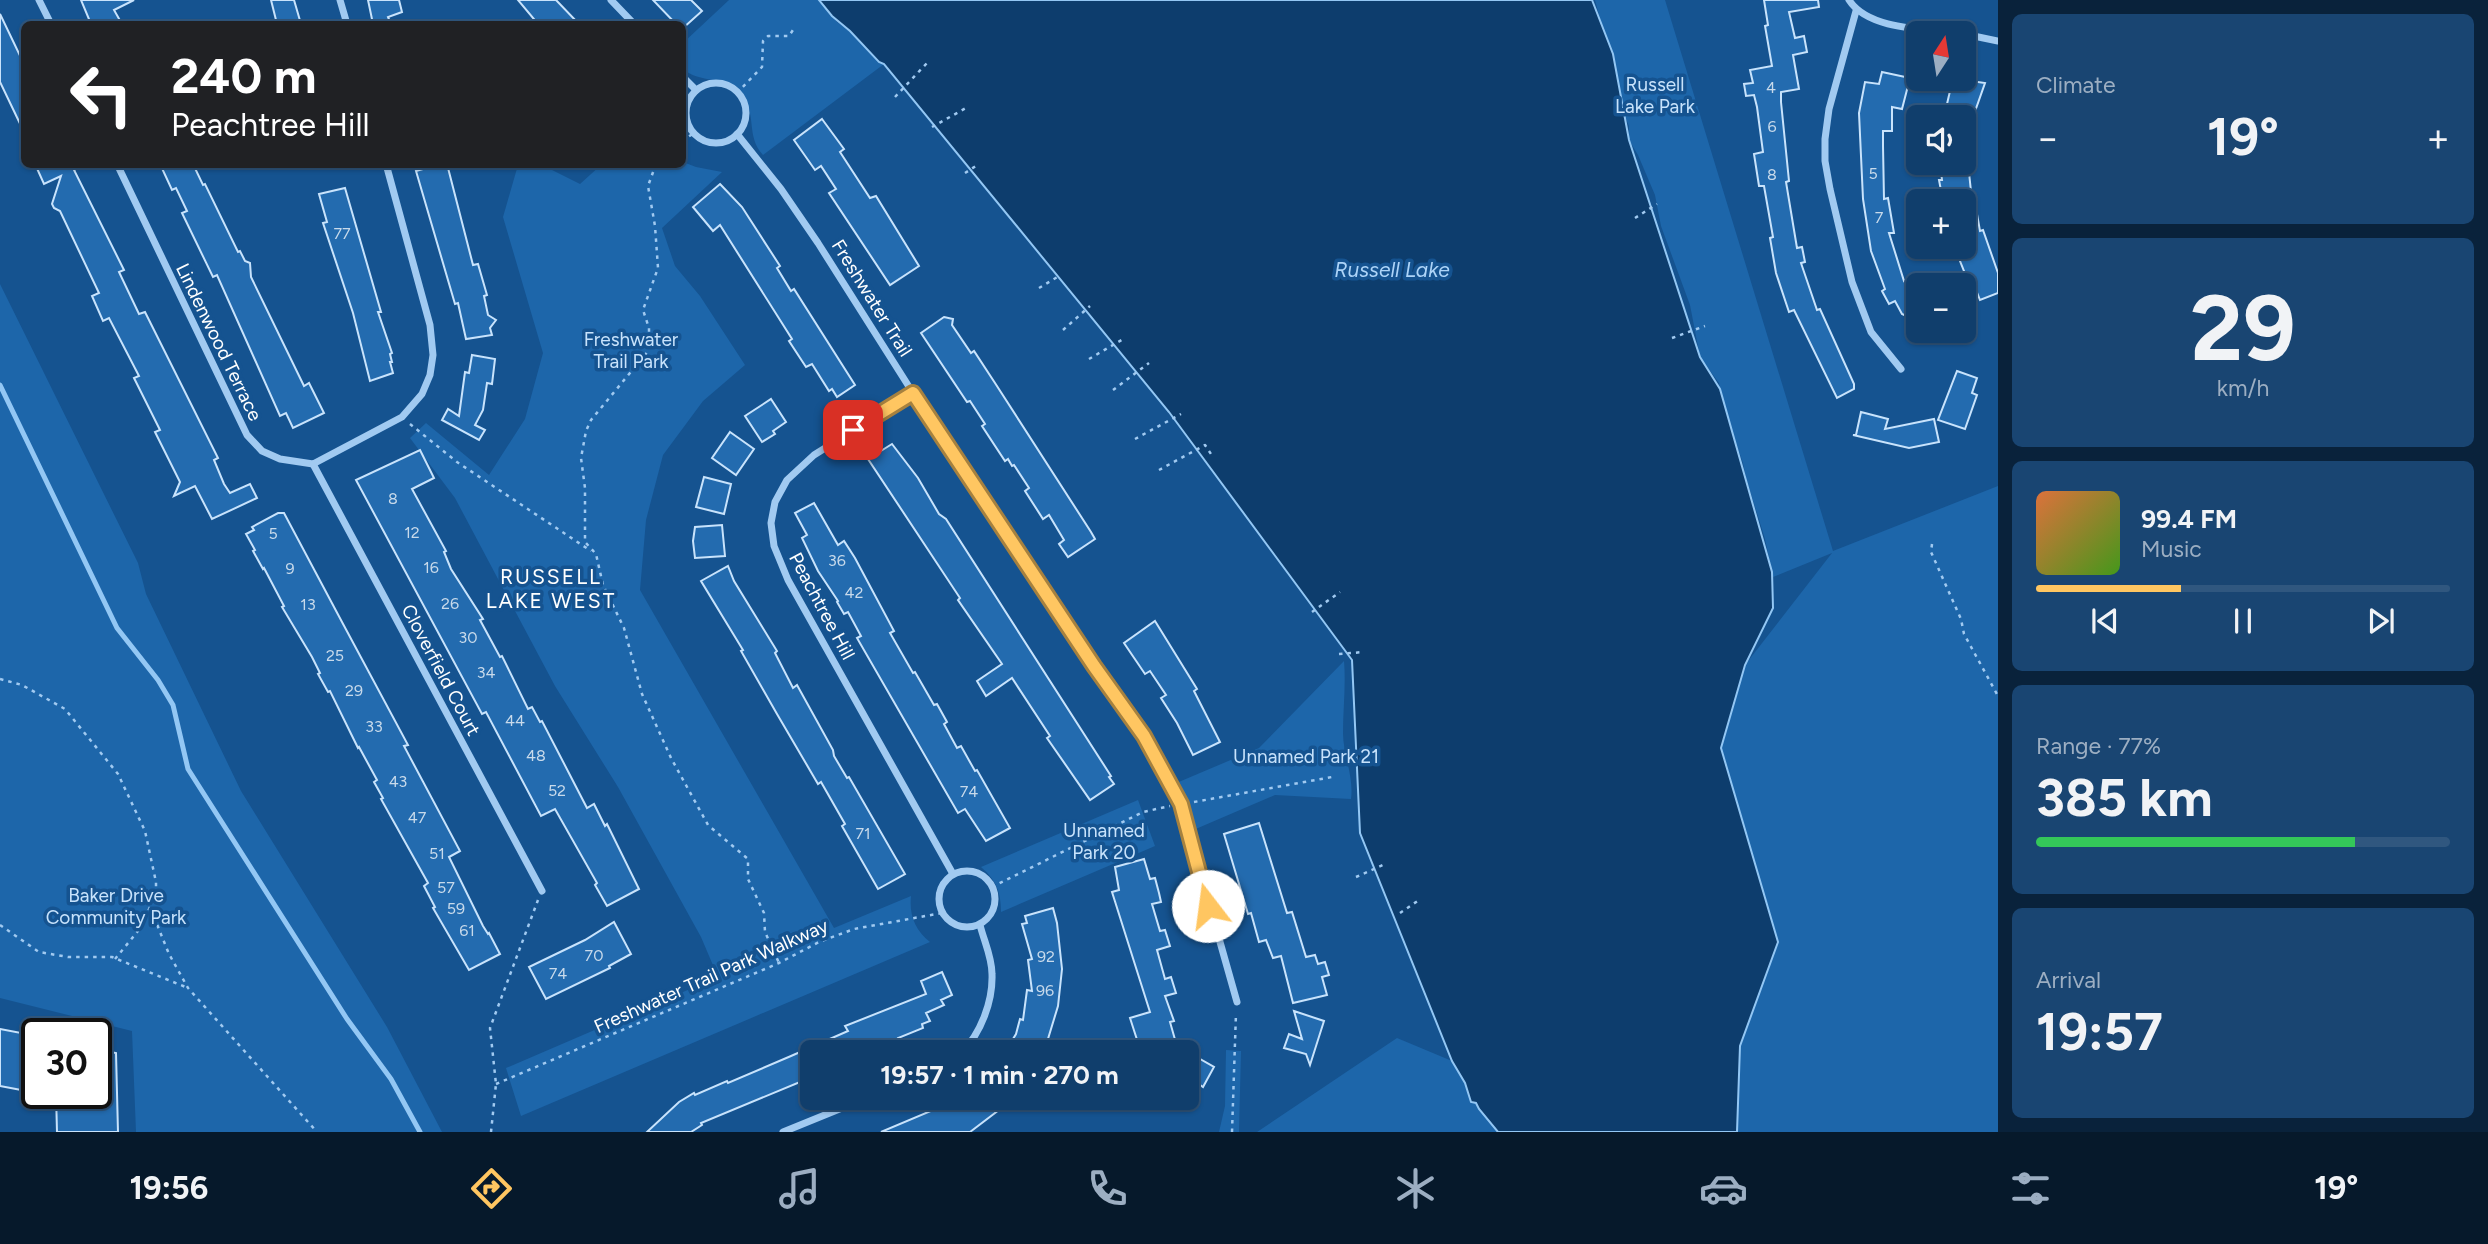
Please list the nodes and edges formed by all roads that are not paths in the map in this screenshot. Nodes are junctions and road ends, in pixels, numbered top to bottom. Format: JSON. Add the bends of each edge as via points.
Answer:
{"nodes":[{"id":1,"x":39,"y":0,"type":"edge"},
{"id":2,"x":340,"y":0,"type":"edge"},
{"id":3,"x":611,"y":0,"type":"edge"},
{"id":4,"x":1849,"y":0,"type":"edge"},
{"id":5,"x":1856,"y":11,"type":"junction"},
{"id":6,"x":50,"y":21,"type":"edge"},
{"id":7,"x":346,"y":21,"type":"edge"},
{"id":8,"x":631,"y":21,"type":"edge"},
{"id":9,"x":1906,"y":27,"type":"edge"},
{"id":10,"x":1976,"y":36,"type":"edge"},
{"id":11,"x":1998,"y":41,"type":"edge"},
{"id":12,"x":686,"y":80,"type":"edge"},
{"id":13,"x":696,"y":90,"type":"junction"},
{"id":14,"x":737,"y":134,"type":"junction"},
{"id":15,"x":119,"y":168,"type":"edge"},
{"id":16,"x":387,"y":168,"type":"edge"},
{"id":17,"x":1901,"y":369,"type":"dead end"},
{"id":18,"x":913,"y":393,"type":"junction"},
{"id":19,"x":313,"y":464,"type":"junction"},
{"id":20,"x":953,"y":874,"type":"junction"},
{"id":21,"x":542,"y":891,"type":"road end"},
{"id":22,"x":979,"y":925,"type":"junction"},
{"id":23,"x":1237,"y":1002,"type":"road end"},
{"id":24,"x":972,"y":1040,"type":"edge"},
{"id":25,"x":837,"y":1110,"type":"edge"},
{"id":26,"x":783,"y":1132,"type":"edge"}],
"edges":[{"from":1,"to":6,"type":"street"},
{"from":2,"to":7,"type":"street"},
{"from":3,"to":8,"type":"street"},
{"from":4,"to":5,"type":"street"},
{"from":5,"to":9,"type":"street"},
{"from":5,"to":17,"type":"street","via":[[1829,108],[1825,161],[1852,282],[1871,332]]},
{"from":10,"to":11,"type":"street"},
{"from":12,"to":13,"type":"street"},
{"from":13,"to":14,"type":"street","via":[[715,83],[737,93],[746,116]]},
{"from":13,"to":14,"type":"street","via":[[686,106],[694,133],[710,142]]},
{"from":14,"to":18,"type":"street","name":"Freshwater Trail","via":[[818,243]]},
{"from":15,"to":19,"type":"street","name":"Lindenwood Terrace","via":[[247,435],[271,456]]},
{"from":16,"to":19,"type":"street","via":[[430,325],[430,375],[422,394],[402,417]]},
{"from":18,"to":20,"type":"street","name":"Peachtree Hill","via":[[805,463],[780,491],[771,523],[774,546],[788,580]]},
{"from":18,"to":23,"type":"street","name":"Freshwater Trail","via":[[1144,736],[1181,804]]},
{"from":19,"to":21,"type":"street","name":"Cloverfield Court"},
{"from":20,"to":22,"type":"street","via":[[940,888],[942,913],[960,927]]},
{"from":20,"to":22,"type":"street","via":[[971,871],[992,887],[992,912]]},
{"from":22,"to":24,"type":"street","via":[[990,960],[991,987]]},
{"from":25,"to":26,"type":"street"}]}
